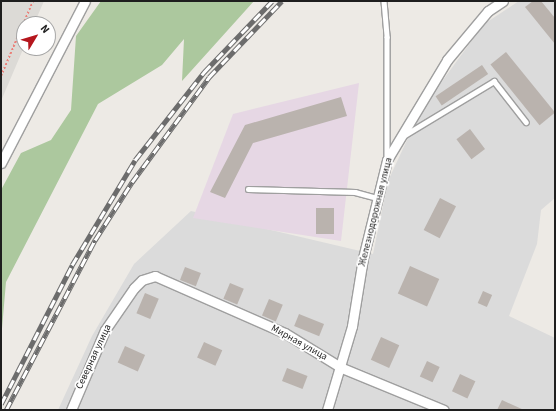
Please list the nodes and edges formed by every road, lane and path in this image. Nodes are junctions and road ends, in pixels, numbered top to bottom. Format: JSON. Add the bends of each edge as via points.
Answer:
{"nodes":[{"id":1,"x":33,"y":1,"type":"edge"},
{"id":2,"x":85,"y":1,"type":"edge"},
{"id":3,"x":384,"y":1,"type":"edge"},
{"id":4,"x":503,"y":1,"type":"edge"},
{"id":5,"x":1,"y":76,"type":"edge"},
{"id":6,"x":526,"y":122,"type":"dead end"},
{"id":7,"x":398,"y":139,"type":"junction"},
{"id":8,"x":388,"y":160,"type":"junction"},
{"id":9,"x":1,"y":163,"type":"edge"},
{"id":10,"x":248,"y":189,"type":"dead end"},
{"id":11,"x":378,"y":198,"type":"junction"},
{"id":12,"x":155,"y":276,"type":"joint"},
{"id":13,"x":342,"y":368,"type":"junction"},
{"id":14,"x":70,"y":410,"type":"edge"},
{"id":15,"x":327,"y":410,"type":"edge"},
{"id":16,"x":444,"y":410,"type":"edge"}],
"edges":[{"from":1,"to":5,"type":"path"},
{"from":2,"to":9,"type":"street"},
{"from":3,"to":8,"type":"lane","via":[[387,37]]},
{"from":4,"to":7,"type":"street","name":"Железнодорожная улица","via":[[488,11],[447,60]]},
{"from":6,"to":7,"type":"lane","via":[[494,81]]},
{"from":7,"to":8,"type":"street","name":"Железнодорожная улица"},
{"from":8,"to":11,"type":"street","name":"Железнодорожная улица"},
{"from":10,"to":11,"type":"lane","via":[[355,192]]},
{"from":11,"to":13,"type":"street","name":"Железнодорожная улица"},
{"from":12,"to":13,"type":"street","name":"Мирная улица","via":[[285,333]]},
{"from":12,"to":14,"type":"street","name":"Северная улица","via":[[142,280],[134,288],[104,330]]},
{"from":13,"to":15,"type":"street","name":"Железнодорожная улица"},
{"from":13,"to":16,"type":"street","name":"Мирная улица"}]}
